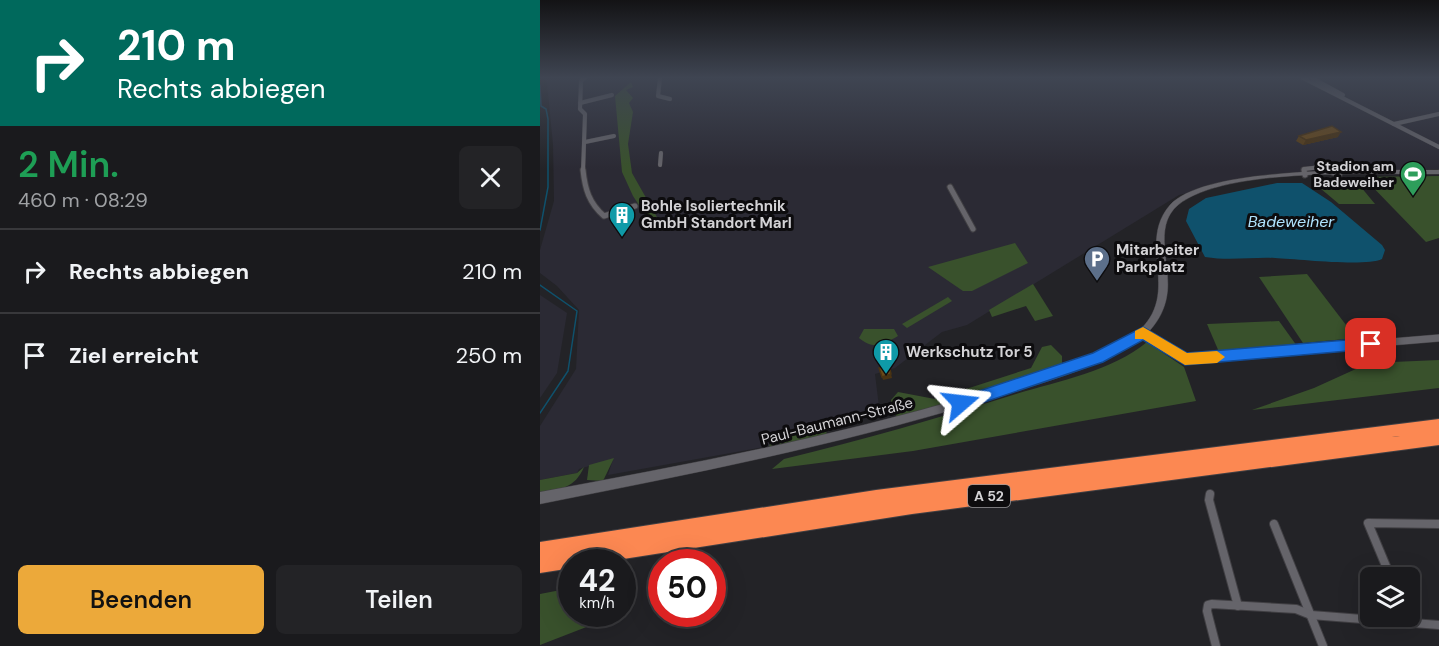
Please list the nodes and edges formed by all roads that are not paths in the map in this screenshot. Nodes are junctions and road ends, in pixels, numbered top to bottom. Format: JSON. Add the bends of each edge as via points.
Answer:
{"nodes":[{"id":1,"x":580,"y":108,"type":"edge"},
{"id":2,"x":1364,"y":108,"type":"edge"},
{"id":3,"x":1439,"y":114,"type":"edge"},
{"id":4,"x":1394,"y":124,"type":"junction"},
{"id":5,"x":614,"y":136,"type":"dead end"},
{"id":6,"x":585,"y":142,"type":"junction"},
{"id":7,"x":1439,"y":146,"type":"edge"},
{"id":8,"x":661,"y":153,"type":"dead end"},
{"id":9,"x":660,"y":165,"type":"dead end"},
{"id":10,"x":1439,"y":172,"type":"edge"},
{"id":11,"x":950,"y":187,"type":"dead end"},
{"id":12,"x":635,"y":206,"type":"dead end"},
{"id":13,"x":973,"y":229,"type":"dead end"},
{"id":14,"x":1143,"y":333,"type":"junction"},
{"id":15,"x":1439,"y":338,"type":"edge"},
{"id":16,"x":1439,"y":426,"type":"edge"},
{"id":17,"x":1439,"y":438,"type":"edge"},
{"id":18,"x":1210,"y":494,"type":"dead end"},
{"id":19,"x":540,"y":498,"type":"edge"},
{"id":20,"x":1274,"y":524,"type":"dead end"},
{"id":21,"x":1439,"y":524,"type":"edge"},
{"id":22,"x":540,"y":550,"type":"edge"},
{"id":23,"x":540,"y":564,"type":"edge"},
{"id":24,"x":1386,"y":567,"type":"edge"},
{"id":25,"x":1238,"y":606,"type":"junction"},
{"id":26,"x":1311,"y":615,"type":"junction"},
{"id":27,"x":1360,"y":617,"type":"edge"},
{"id":28,"x":1420,"y":621,"type":"edge"},
{"id":29,"x":1439,"y":625,"type":"edge"},
{"id":30,"x":1216,"y":646,"type":"edge"},
{"id":31,"x":1323,"y":646,"type":"edge"}],
"edges":[{"from":1,"to":6,"type":"street","via":[[585,114]]},
{"from":2,"to":4,"type":"street"},
{"from":3,"to":4,"type":"street"},
{"from":4,"to":7,"type":"street"},
{"from":5,"to":6,"type":"street"},
{"from":6,"to":12,"type":"street","via":[[583,182],[592,205],[604,216]]},
{"from":8,"to":9,"type":"street"},
{"from":10,"to":14,"type":"main road","name":"Paul-Baumann-Straße","via":[[1308,171],[1250,179],[1187,196],[1173,205],[1165,217],[1161,231],[1163,301]]},
{"from":11,"to":13,"type":"street"},
{"from":14,"to":15,"type":"street","via":[[1185,359]]},
{"from":14,"to":19,"type":"main road","name":"Paul-Baumann-Straße","via":[[1090,361],[890,425],[780,452]]},
{"from":16,"to":22,"type":"highway","number":"A 52","via":[[891,495]]},
{"from":17,"to":23,"type":"highway","number":"A 52","via":[[912,506]]},
{"from":18,"to":25,"type":"street"},
{"from":20,"to":26,"type":"street"},
{"from":21,"to":24,"type":"street","via":[[1368,523]]},
{"from":25,"to":26,"type":"street","via":[[1296,609]]},
{"from":25,"to":30,"type":"street","via":[[1208,605]]},
{"from":26,"to":27,"type":"street"},
{"from":26,"to":31,"type":"street"},
{"from":28,"to":29,"type":"street"}]}
